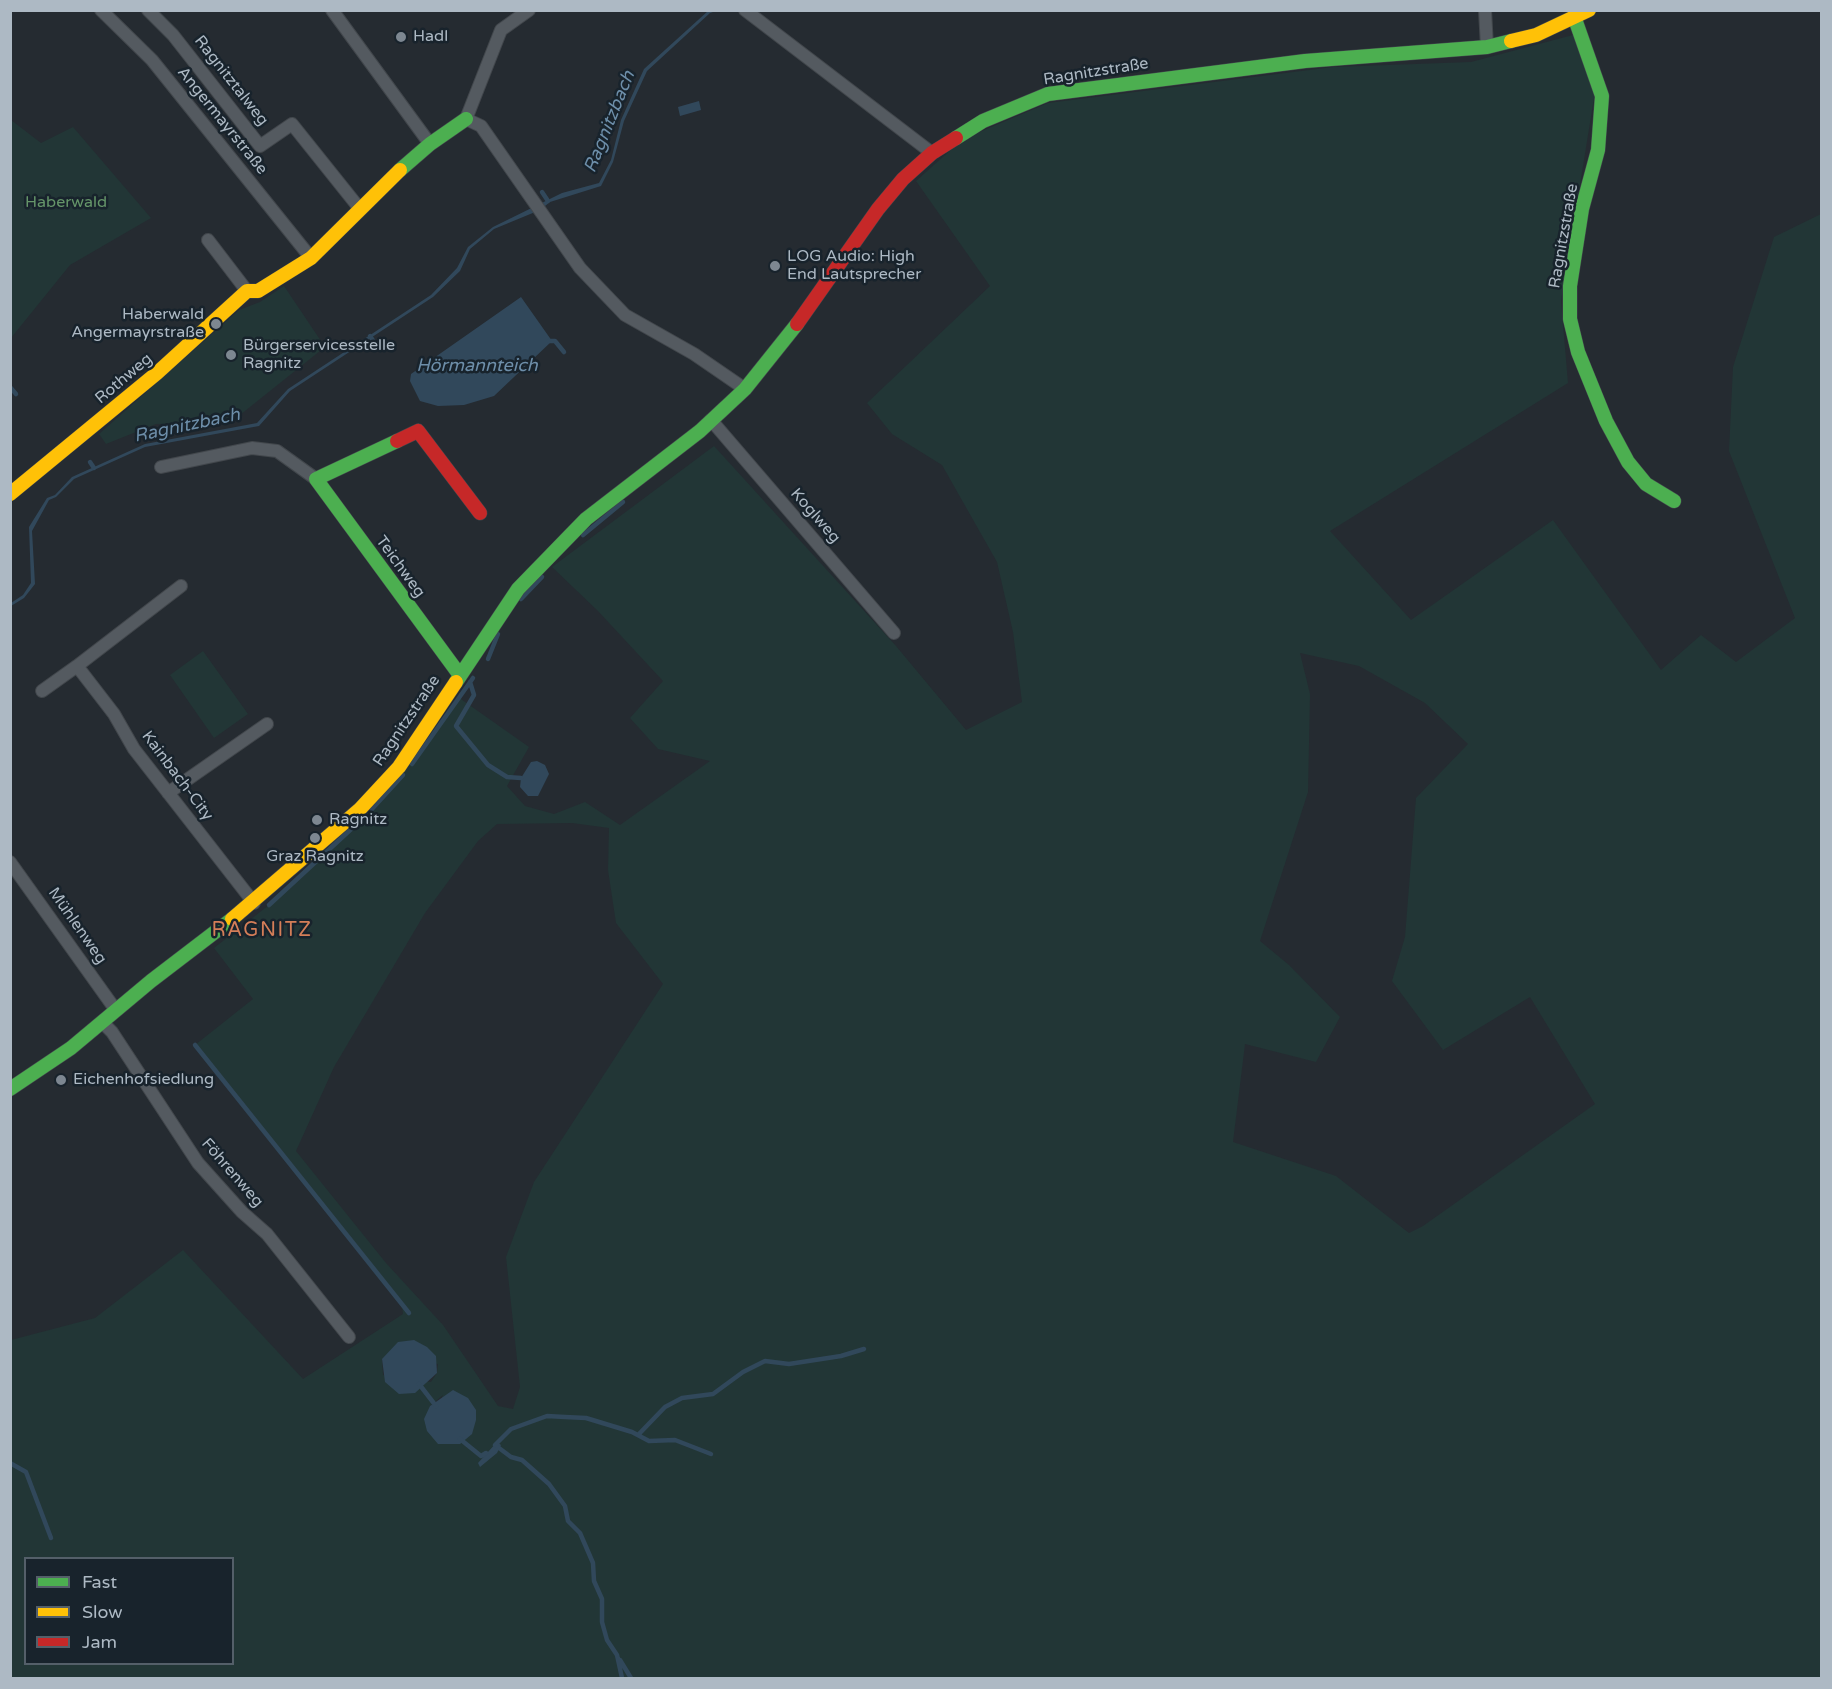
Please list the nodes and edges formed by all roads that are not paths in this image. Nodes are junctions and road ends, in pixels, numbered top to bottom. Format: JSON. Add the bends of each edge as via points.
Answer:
{"nodes":[{"id":1,"x":101,"y":10,"type":"edge"},
{"id":2,"x":148,"y":10,"type":"edge"},
{"id":3,"x":332,"y":10,"type":"edge"},
{"id":4,"x":529,"y":10,"type":"edge"},
{"id":5,"x":1485,"y":10,"type":"edge"},
{"id":6,"x":1589,"y":10,"type":"edge"},
{"id":7,"x":750,"y":14,"type":"edge"},
{"id":8,"x":1575,"y":19,"type":"junction"},
{"id":9,"x":1487,"y":47,"type":"junction"},
{"id":10,"x":466,"y":119,"type":"junction"},
{"id":11,"x":430,"y":144,"type":"junction"},
{"id":12,"x":932,"y":153,"type":"junction"},
{"id":13,"x":360,"y":209,"type":"junction"},
{"id":14,"x":208,"y":240,"type":"dead end"},
{"id":15,"x":311,"y":258,"type":"junction"},
{"id":16,"x":253,"y":291,"type":"junction"},
{"id":17,"x":745,"y":389,"type":"junction"},
{"id":18,"x":711,"y":420,"type":"junction"},
{"id":19,"x":161,"y":467,"type":"dead end"},
{"id":20,"x":315,"y":479,"type":"junction"},
{"id":21,"x":10,"y":494,"type":"edge"},
{"id":22,"x":1674,"y":501,"type":"dead end"},
{"id":23,"x":480,"y":513,"type":"dead end"},
{"id":24,"x":181,"y":586,"type":"dead end"},
{"id":25,"x":894,"y":633,"type":"dead end"},
{"id":26,"x":77,"y":666,"type":"junction"},
{"id":27,"x":459,"y":674,"type":"junction"},
{"id":28,"x":42,"y":691,"type":"dead end"},
{"id":29,"x":267,"y":724,"type":"dead end"},
{"id":30,"x":168,"y":793,"type":"junction"},
{"id":31,"x":10,"y":862,"type":"edge"},
{"id":32,"x":254,"y":903,"type":"junction"},
{"id":33,"x":115,"y":1009,"type":"junction"},
{"id":34,"x":102,"y":1022,"type":"junction"},
{"id":35,"x":10,"y":1089,"type":"edge"},
{"id":36,"x":349,"y":1337,"type":"dead end"}],
"edges":[{"from":1,"to":15,"type":"street","name":"Angermayrstraße","via":[[152,60]]},
{"from":2,"to":13,"type":"street","name":"Ragnitztalweg","via":[[173,35],[260,146],[292,124]]},
{"from":3,"to":11,"type":"street"},
{"from":4,"to":10,"type":"street","via":[[501,30]]},
{"from":5,"to":9,"type":"street"},
{"from":6,"to":8,"type":"main road","name":"Ragnitzstraße"},
{"from":7,"to":12,"type":"street"},
{"from":8,"to":9,"type":"main road","name":"Ragnitzstraße","via":[[1536,35]]},
{"from":8,"to":22,"type":"main road","name":"Ragnitzstraße","via":[[1602,96],[1598,150],[1582,209],[1570,286],[1570,319],[1578,352],[1606,421],[1628,462],[1646,484]]},
{"from":9,"to":12,"type":"main road","name":"Ragnitzstraße","via":[[1305,61],[1048,94],[983,121]]},
{"from":10,"to":11,"type":"main road"},
{"from":10,"to":17,"type":"street","via":[[481,126],[580,268],[625,315],[694,354]]},
{"from":11,"to":13,"type":"main road"},
{"from":12,"to":17,"type":"main road","name":"Ragnitzstraße","via":[[903,178],[878,209],[800,320]]},
{"from":13,"to":15,"type":"main road"},
{"from":14,"to":16,"type":"street"},
{"from":15,"to":16,"type":"main road"},
{"from":16,"to":21,"type":"main road","name":"Rothweg"},
{"from":17,"to":18,"type":"main road","name":"Ragnitzstraße"},
{"from":18,"to":25,"type":"street","name":"Koglweg"},
{"from":18,"to":27,"type":"main road","name":"Ragnitzstraße","via":[[607,501],[552,551],[518,589]]},
{"from":19,"to":20,"type":"street","name":"Teichweg","via":[[252,447],[277,451]]},
{"from":20,"to":23,"type":"main road","via":[[418,431]]},
{"from":20,"to":27,"type":"main road","name":"Teichweg"},
{"from":24,"to":26,"type":"street"},
{"from":26,"to":28,"type":"street"},
{"from":26,"to":30,"type":"street","name":"Kainbach-City"},
{"from":27,"to":32,"type":"main road","name":"Ragnitzstraße","via":[[399,766],[373,795]]},
{"from":29,"to":30,"type":"street"},
{"from":30,"to":32,"type":"street","name":"Kainbach-City"},
{"from":31,"to":33,"type":"street","name":"Mühlenweg"},
{"from":32,"to":33,"type":"main road","name":"Ragnitzstraße"},
{"from":33,"to":34,"type":"main road","name":"Ragnitzstraße"},
{"from":34,"to":35,"type":"main road","name":"Ragnitzstraße"},
{"from":34,"to":36,"type":"street","name":"Föhrenweg","via":[[198,1162],[267,1234]]}]}
